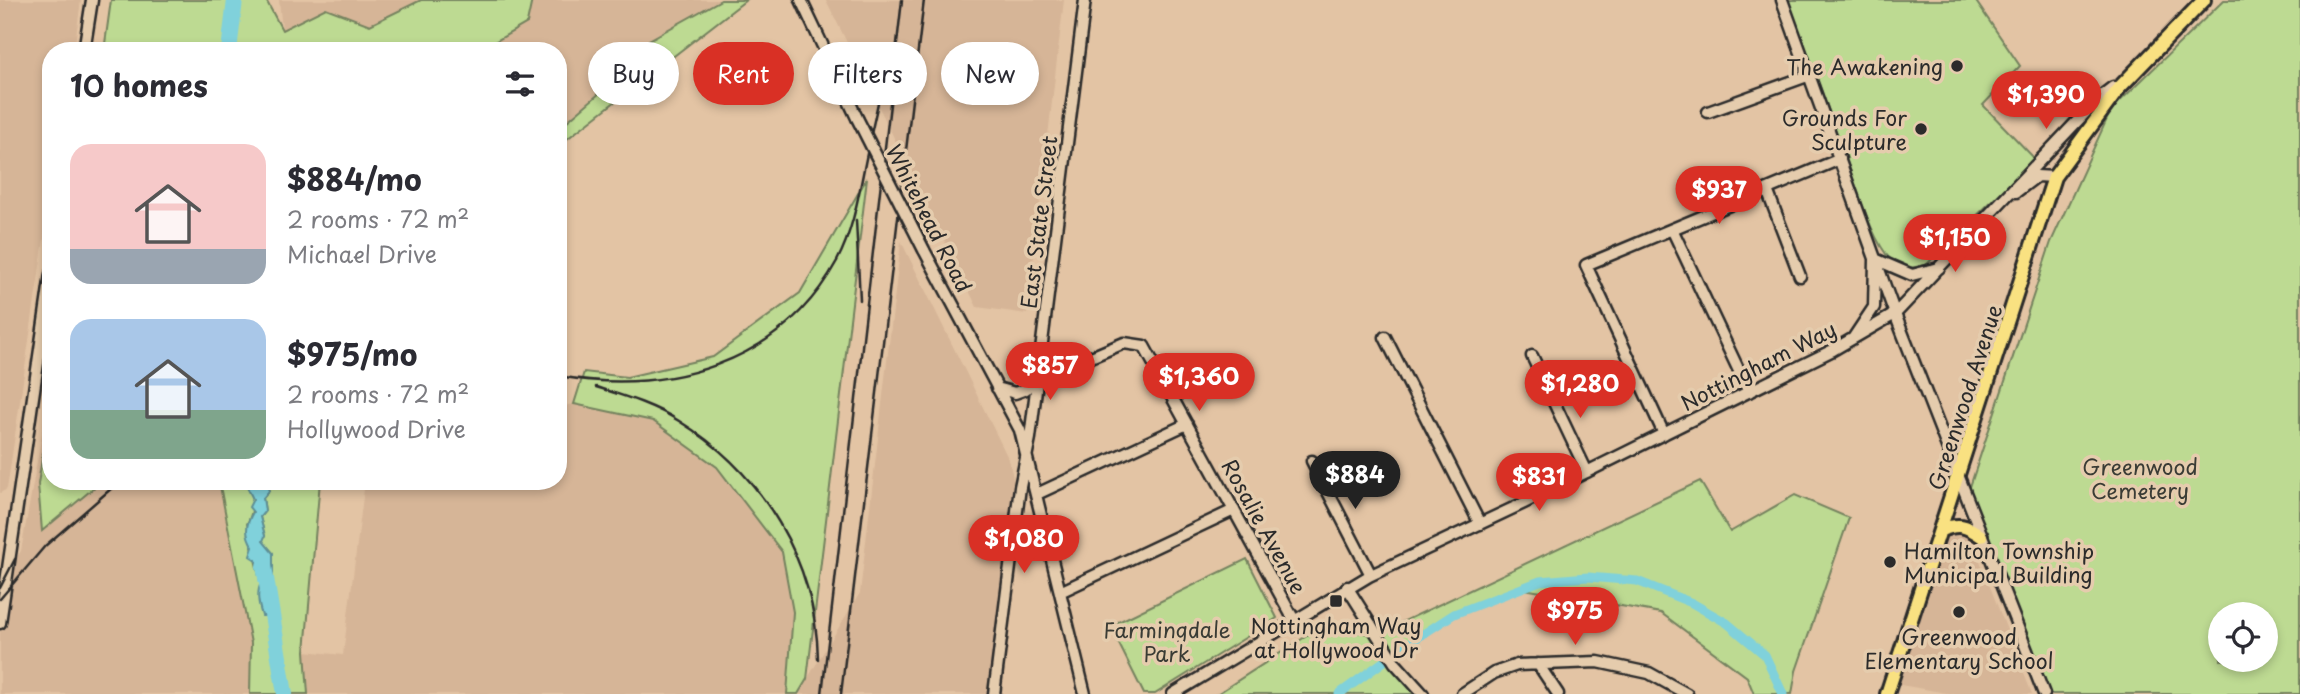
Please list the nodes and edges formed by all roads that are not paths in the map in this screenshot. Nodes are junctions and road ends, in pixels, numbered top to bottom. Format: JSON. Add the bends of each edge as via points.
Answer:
{"nodes":[{"id":1,"x":92,"y":0,"type":"edge"},
{"id":2,"x":801,"y":0,"type":"edge"},
{"id":3,"x":1085,"y":0,"type":"edge"},
{"id":4,"x":1782,"y":0,"type":"edge"},
{"id":5,"x":2204,"y":0,"type":"edge"},
{"id":6,"x":85,"y":42,"type":"edge"},
{"id":7,"x":1810,"y":75,"type":"junction"},
{"id":8,"x":2120,"y":87,"type":"junction"},
{"id":9,"x":1708,"y":112,"type":"dead end"},
{"id":10,"x":1840,"y":159,"type":"junction"},
{"id":11,"x":2054,"y":177,"type":"junction"},
{"id":12,"x":1767,"y":190,"type":"junction"},
{"id":13,"x":1992,"y":213,"type":"junction"},
{"id":14,"x":1672,"y":229,"type":"junction"},
{"id":15,"x":1875,"y":259,"type":"junction"},
{"id":16,"x":1940,"y":268,"type":"junction"},
{"id":17,"x":1800,"y":276,"type":"dead end"},
{"id":18,"x":1895,"y":314,"type":"junction"},
{"id":19,"x":42,"y":336,"type":"edge"},
{"id":20,"x":1385,"y":337,"type":"dead end"},
{"id":21,"x":1853,"y":338,"type":"junction"},
{"id":22,"x":1532,"y":356,"type":"dead end"},
{"id":23,"x":1038,"y":374,"type":"junction"},
{"id":24,"x":997,"y":388,"type":"junction"},
{"id":25,"x":1749,"y":391,"type":"junction"},
{"id":26,"x":1187,"y":424,"type":"junction"},
{"id":27,"x":1664,"y":434,"type":"junction"},
{"id":28,"x":1027,"y":452,"type":"junction"},
{"id":29,"x":1312,"y":461,"type":"dead end"},
{"id":30,"x":1587,"y":472,"type":"junction"},
{"id":31,"x":1959,"y":478,"type":"junction"},
{"id":32,"x":1037,"y":494,"type":"junction"},
{"id":33,"x":1234,"y":510,"type":"junction"},
{"id":34,"x":1480,"y":524,"type":"junction"},
{"id":35,"x":1941,"y":530,"type":"junction"},
{"id":36,"x":1981,"y":536,"type":"junction"},
{"id":37,"x":1371,"y":575,"type":"junction"},
{"id":38,"x":1347,"y":587,"type":"junction"},
{"id":39,"x":1060,"y":592,"type":"junction"},
{"id":40,"x":1294,"y":620,"type":"junction"},
{"id":41,"x":0,"y":623,"type":"edge"},
{"id":42,"x":1538,"y":664,"type":"junction"},
{"id":43,"x":994,"y":694,"type":"edge"},
{"id":44,"x":1085,"y":694,"type":"edge"},
{"id":45,"x":1173,"y":694,"type":"edge"},
{"id":46,"x":1423,"y":694,"type":"edge"},
{"id":47,"x":1462,"y":694,"type":"edge"},
{"id":48,"x":1558,"y":694,"type":"edge"},
{"id":49,"x":1687,"y":694,"type":"edge"},
{"id":50,"x":1887,"y":694,"type":"edge"},
{"id":51,"x":2044,"y":694,"type":"edge"}],
"edges":[{"from":1,"to":6,"type":"street"},
{"from":2,"to":24,"type":"street","name":"Whitehead Road","bridge":true},
{"from":3,"to":23,"type":"street","name":"East State Street"},
{"from":4,"to":7,"type":"street"},
{"from":5,"to":8,"type":"main road","name":"Nottingham Way"},
{"from":7,"to":9,"type":"street"},
{"from":7,"to":10,"type":"street"},
{"from":8,"to":11,"type":"main road","name":"Greenwood Avenue"},
{"from":8,"to":13,"type":"street","name":"Nottingham Way","via":[[2101,97]]},
{"from":10,"to":12,"type":"street"},
{"from":10,"to":15,"type":"street"},
{"from":11,"to":13,"type":"street","via":[[2037,176]]},
{"from":11,"to":31,"type":"main road","name":"Greenwood Avenue"},
{"from":12,"to":14,"type":"street"},
{"from":12,"to":17,"type":"street"},
{"from":13,"to":16,"type":"street","name":"Nottingham Way"},
{"from":14,"to":25,"type":"street"},
{"from":14,"to":27,"type":"street","via":[[1586,265]]},
{"from":15,"to":16,"type":"street","via":[[1912,275]]},
{"from":15,"to":18,"type":"street"},
{"from":15,"to":21,"type":"street","via":[[1874,307]]},
{"from":16,"to":18,"type":"street","name":"Nottingham Way"},
{"from":18,"to":21,"type":"street","name":"Nottingham Way"},
{"from":18,"to":31,"type":"street"},
{"from":19,"to":41,"type":"street"},
{"from":20,"to":34,"type":"street"},
{"from":21,"to":25,"type":"street","name":"Nottingham Way"},
{"from":22,"to":30,"type":"street"},
{"from":23,"to":24,"type":"street","via":[[1026,389],[1015,393]]},
{"from":23,"to":26,"type":"street","name":"Rosalie Avenue","via":[[1124,343],[1138,344],[1149,351]]},
{"from":23,"to":28,"type":"street","name":"East State Street"},
{"from":24,"to":28,"type":"street","name":"Whitehead Road"},
{"from":25,"to":27,"type":"street","name":"Nottingham Way"},
{"from":26,"to":32,"type":"street"},
{"from":26,"to":33,"type":"street","name":"Rosalie Avenue"},
{"from":27,"to":30,"type":"street","name":"Nottingham Way"},
{"from":28,"to":32,"type":"street","name":"East State Street"},
{"from":28,"to":43,"type":"street"},
{"from":29,"to":37,"type":"street"},
{"from":30,"to":34,"type":"street","name":"Nottingham Way"},
{"from":31,"to":35,"type":"main road","name":"Greenwood Avenue"},
{"from":31,"to":36,"type":"street"},
{"from":32,"to":39,"type":"street","name":"East State Street"},
{"from":33,"to":39,"type":"street"},
{"from":33,"to":40,"type":"street","name":"Rosalie Avenue"},
{"from":34,"to":37,"type":"street","name":"Nottingham Way"},
{"from":35,"to":36,"type":"main road","via":[[1955,524]]},
{"from":35,"to":50,"type":"main road","name":"Greenwood Avenue"},
{"from":36,"to":51,"type":"street"},
{"from":37,"to":38,"type":"street","name":"Nottingham Way"},
{"from":38,"to":40,"type":"street","name":"Nottingham Way"},
{"from":38,"to":46,"type":"street","via":[[1395,663]]},
{"from":39,"to":44,"type":"street","name":"East State Street"},
{"from":40,"to":45,"type":"street","name":"Nottingham Way"},
{"from":42,"to":47,"type":"street","via":[[1505,668]]},
{"from":42,"to":48,"type":"street"},
{"from":42,"to":49,"type":"street","via":[[1615,664],[1648,673]]}]}
